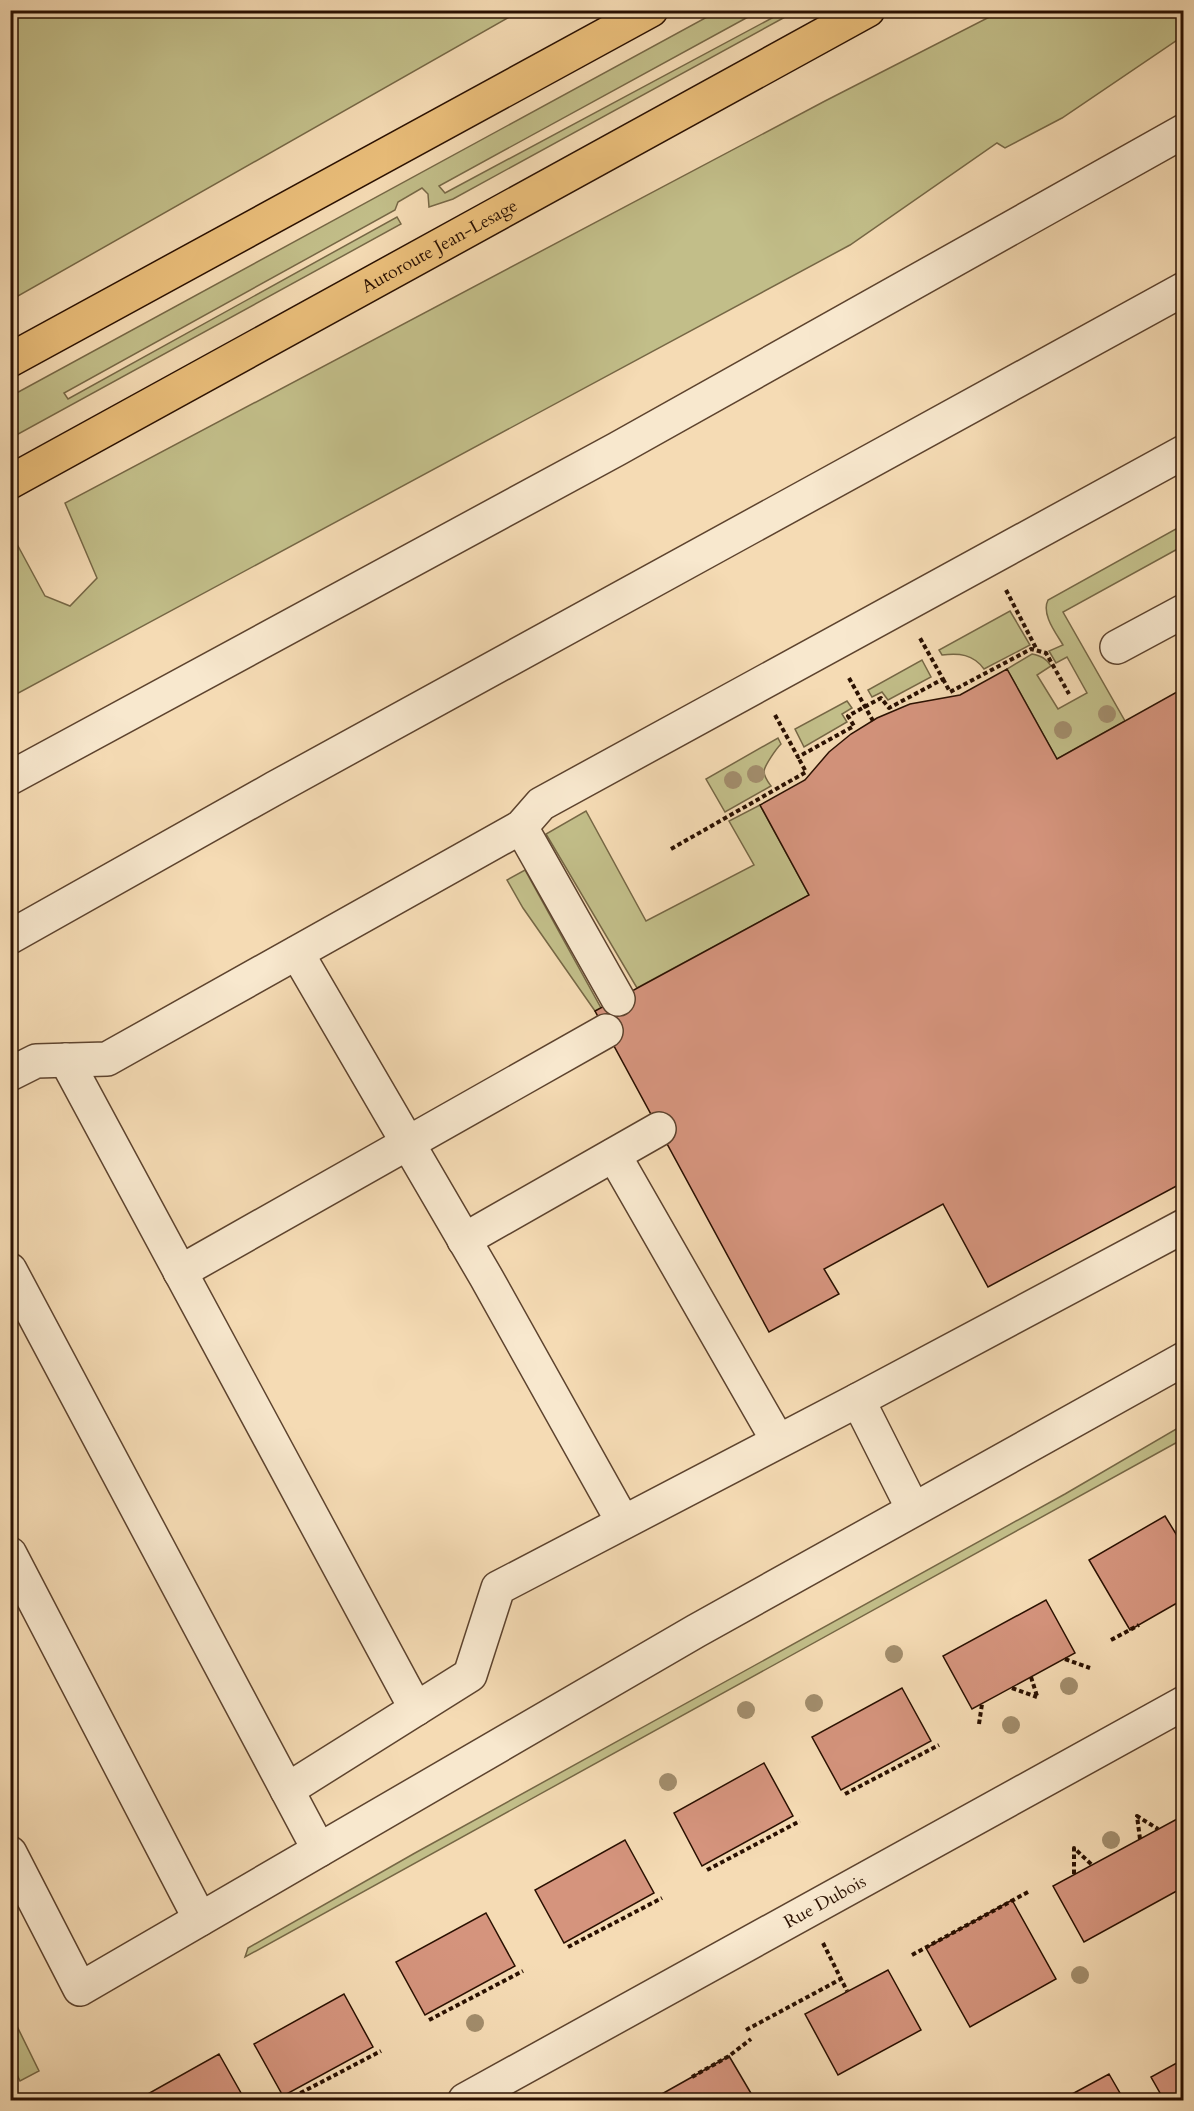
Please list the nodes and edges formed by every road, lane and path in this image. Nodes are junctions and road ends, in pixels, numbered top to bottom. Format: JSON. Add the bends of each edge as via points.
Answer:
{"nodes":[{"id":1,"x":651,"y":10,"type":"edge"},
{"id":2,"x":868,"y":10,"type":"edge"},
{"id":3,"x":1184,"y":131,"type":"edge"},
{"id":4,"x":1184,"y":288,"type":"edge"},
{"id":5,"x":10,"y":360,"type":"edge"},
{"id":6,"x":1184,"y":452,"type":"edge"},
{"id":7,"x":10,"y":482,"type":"edge"},
{"id":8,"x":1015,"y":608,"type":"dead end"},
{"id":9,"x":1184,"y":611,"type":"edge"},
{"id":10,"x":1116,"y":647,"type":"dead end"},
{"id":11,"x":1038,"y":651,"type":"junction"},
{"id":12,"x":930,"y":655,"type":"dead end"},
{"id":13,"x":943,"y":679,"type":"junction"},
{"id":14,"x":1069,"y":694,"type":"dead end"},
{"id":15,"x":858,"y":695,"type":"dead end"},
{"id":16,"x":865,"y":707,"type":"junction"},
{"id":17,"x":873,"y":720,"type":"dead end"},
{"id":18,"x":786,"y":735,"type":"dead end"},
{"id":19,"x":798,"y":757,"type":"junction"},
{"id":20,"x":10,"y":778,"type":"edge"},
{"id":21,"x":520,"y":827,"type":"junction"},
{"id":22,"x":671,"y":849,"type":"dead end"},
{"id":23,"x":10,"y":937,"type":"edge"},
{"id":24,"x":297,"y":953,"type":"junction"},
{"id":25,"x":618,"y":999,"type":"dead end"},
{"id":26,"x":606,"y":1031,"type":"dead end"},
{"id":27,"x":66,"y":1060,"type":"junction"},
{"id":28,"x":10,"y":1074,"type":"edge"},
{"id":29,"x":659,"y":1129,"type":"dead end"},
{"id":30,"x":407,"y":1143,"type":"junction"},
{"id":31,"x":614,"y":1155,"type":"junction"},
{"id":32,"x":1184,"y":1226,"type":"edge"},
{"id":33,"x":464,"y":1240,"type":"junction"},
{"id":34,"x":10,"y":1270,"type":"edge"},
{"id":35,"x":180,"y":1272,"type":"junction"},
{"id":36,"x":1184,"y":1359,"type":"edge"},
{"id":37,"x":858,"y":1400,"type":"junction"},
{"id":38,"x":777,"y":1441,"type":"junction"},
{"id":39,"x":913,"y":1509,"type":"junction"},
{"id":40,"x":623,"y":1522,"type":"junction"},
{"id":41,"x":10,"y":1554,"type":"edge"},
{"id":42,"x":1138,"y":1625,"type":"dead end"},
{"id":43,"x":1111,"y":1640,"type":"dead end"},
{"id":44,"x":1065,"y":1659,"type":"dead end"},
{"id":45,"x":1090,"y":1668,"type":"dead end"},
{"id":46,"x":1031,"y":1677,"type":"dead end"},
{"id":47,"x":1012,"y":1688,"type":"dead end"},
{"id":48,"x":1184,"y":1703,"type":"edge"},
{"id":49,"x":982,"y":1704,"type":"dead end"},
{"id":50,"x":416,"y":1709,"type":"junction"},
{"id":51,"x":979,"y":1724,"type":"dead end"},
{"id":52,"x":939,"y":1745,"type":"dead end"},
{"id":53,"x":886,"y":1766,"type":"dead end"},
{"id":54,"x":888,"y":1771,"type":"junction"},
{"id":55,"x":287,"y":1790,"type":"junction"},
{"id":56,"x":845,"y":1794,"type":"dead end"},
{"id":57,"x":800,"y":1821,"type":"dead end"},
{"id":58,"x":1158,"y":1829,"type":"dead end"},
{"id":59,"x":1140,"y":1839,"type":"dead end"},
{"id":60,"x":747,"y":1841,"type":"dead end"},
{"id":61,"x":750,"y":1847,"type":"junction"},
{"id":62,"x":319,"y":1850,"type":"junction"},
{"id":63,"x":10,"y":1853,"type":"edge"},
{"id":64,"x":1092,"y":1865,"type":"dead end"},
{"id":65,"x":707,"y":1870,"type":"dead end"},
{"id":66,"x":1074,"y":1874,"type":"dead end"},
{"id":67,"x":1028,"y":1892,"type":"dead end"},
{"id":68,"x":662,"y":1898,"type":"dead end"},
{"id":69,"x":807,"y":1911,"type":"junction"},
{"id":70,"x":200,"y":1919,"type":"junction"},
{"id":71,"x":609,"y":1919,"type":"dead end"},
{"id":72,"x":611,"y":1924,"type":"junction"},
{"id":73,"x":568,"y":1947,"type":"dead end"},
{"id":74,"x":912,"y":1955,"type":"dead end"},
{"id":75,"x":523,"y":1971,"type":"dead end"},
{"id":76,"x":841,"y":1979,"type":"junction"},
{"id":77,"x":469,"y":1991,"type":"dead end"},
{"id":78,"x":847,"y":1991,"type":"dead end"},
{"id":79,"x":472,"y":1997,"type":"junction"},
{"id":80,"x":429,"y":2020,"type":"dead end"},
{"id":81,"x":746,"y":2030,"type":"dead end"},
{"id":82,"x":751,"y":2039,"type":"dead end"},
{"id":83,"x":381,"y":2051,"type":"dead end"},
{"id":84,"x":327,"y":2072,"type":"dead end"},
{"id":85,"x":692,"y":2077,"type":"dead end"},
{"id":86,"x":330,"y":2078,"type":"junction"},
{"id":87,"x":287,"y":2100,"type":"edge"},
{"id":88,"x":465,"y":2100,"type":"edge"}],
"edges":[{"from":1,"to":5,"type":"highway"},
{"from":2,"to":7,"type":"highway","name":"Autoroute Jean-Lesage"},
{"from":3,"to":20,"type":"street","via":[[617,449]]},
{"from":4,"to":23,"type":"street"},
{"from":6,"to":21,"type":"street","via":[[541,804]]},
{"from":8,"to":11,"type":"path"},
{"from":9,"to":10,"type":"street"},
{"from":11,"to":13,"type":"path","via":[[1031,649],[950,692]]},
{"from":11,"to":14,"type":"path","via":[[1046,653]]},
{"from":12,"to":13,"type":"path"},
{"from":13,"to":16,"type":"path","via":[[889,708],[882,698]]},
{"from":15,"to":16,"type":"path"},
{"from":16,"to":17,"type":"path"},
{"from":16,"to":19,"type":"path","via":[[848,716],[854,726]]},
{"from":18,"to":19,"type":"path"},
{"from":19,"to":22,"type":"path","via":[[806,772]]},
{"from":21,"to":24,"type":"street"},
{"from":21,"to":25,"type":"street"},
{"from":24,"to":27,"type":"street","via":[[106,1059]]},
{"from":24,"to":30,"type":"street"},
{"from":26,"to":30,"type":"street"},
{"from":27,"to":28,"type":"street","via":[[36,1061]]},
{"from":27,"to":35,"type":"street"},
{"from":29,"to":31,"type":"street"},
{"from":30,"to":33,"type":"street"},
{"from":30,"to":35,"type":"street"},
{"from":31,"to":33,"type":"street"},
{"from":31,"to":38,"type":"street"},
{"from":32,"to":37,"type":"street"},
{"from":33,"to":40,"type":"street"},
{"from":34,"to":55,"type":"street"},
{"from":35,"to":50,"type":"street"},
{"from":36,"to":39,"type":"street"},
{"from":37,"to":38,"type":"street"},
{"from":37,"to":39,"type":"street"},
{"from":38,"to":40,"type":"street"},
{"from":39,"to":62,"type":"street","via":[[696,1630]]},
{"from":40,"to":50,"type":"street","via":[[498,1588],[470,1675]]},
{"from":41,"to":70,"type":"street"},
{"from":42,"to":43,"type":"path"},
{"from":44,"to":45,"type":"path"},
{"from":46,"to":47,"type":"path","via":[[1037,1697]]},
{"from":48,"to":69,"type":"street","name":"Rue Dubois"},
{"from":49,"to":51,"type":"path"},
{"from":50,"to":55,"type":"street"},
{"from":52,"to":54,"type":"path"},
{"from":53,"to":54,"type":"path"},
{"from":54,"to":56,"type":"path"},
{"from":55,"to":62,"type":"street"},
{"from":57,"to":61,"type":"path"},
{"from":58,"to":59,"type":"path","via":[[1137,1816]]},
{"from":60,"to":61,"type":"path"},
{"from":61,"to":65,"type":"path"},
{"from":62,"to":70,"type":"street"},
{"from":63,"to":70,"type":"street","via":[[80,1989]]},
{"from":64,"to":66,"type":"path","via":[[1074,1848]]},
{"from":67,"to":74,"type":"path"},
{"from":68,"to":72,"type":"path"},
{"from":69,"to":76,"type":"path"},
{"from":69,"to":88,"type":"street","name":"Rue Dubois"},
{"from":71,"to":72,"type":"path"},
{"from":72,"to":73,"type":"path"},
{"from":75,"to":79,"type":"path"},
{"from":76,"to":78,"type":"path"},
{"from":76,"to":81,"type":"path"},
{"from":77,"to":79,"type":"path"},
{"from":79,"to":80,"type":"path"},
{"from":82,"to":85,"type":"path"},
{"from":83,"to":86,"type":"path"},
{"from":84,"to":86,"type":"path"},
{"from":86,"to":87,"type":"path"}]}
